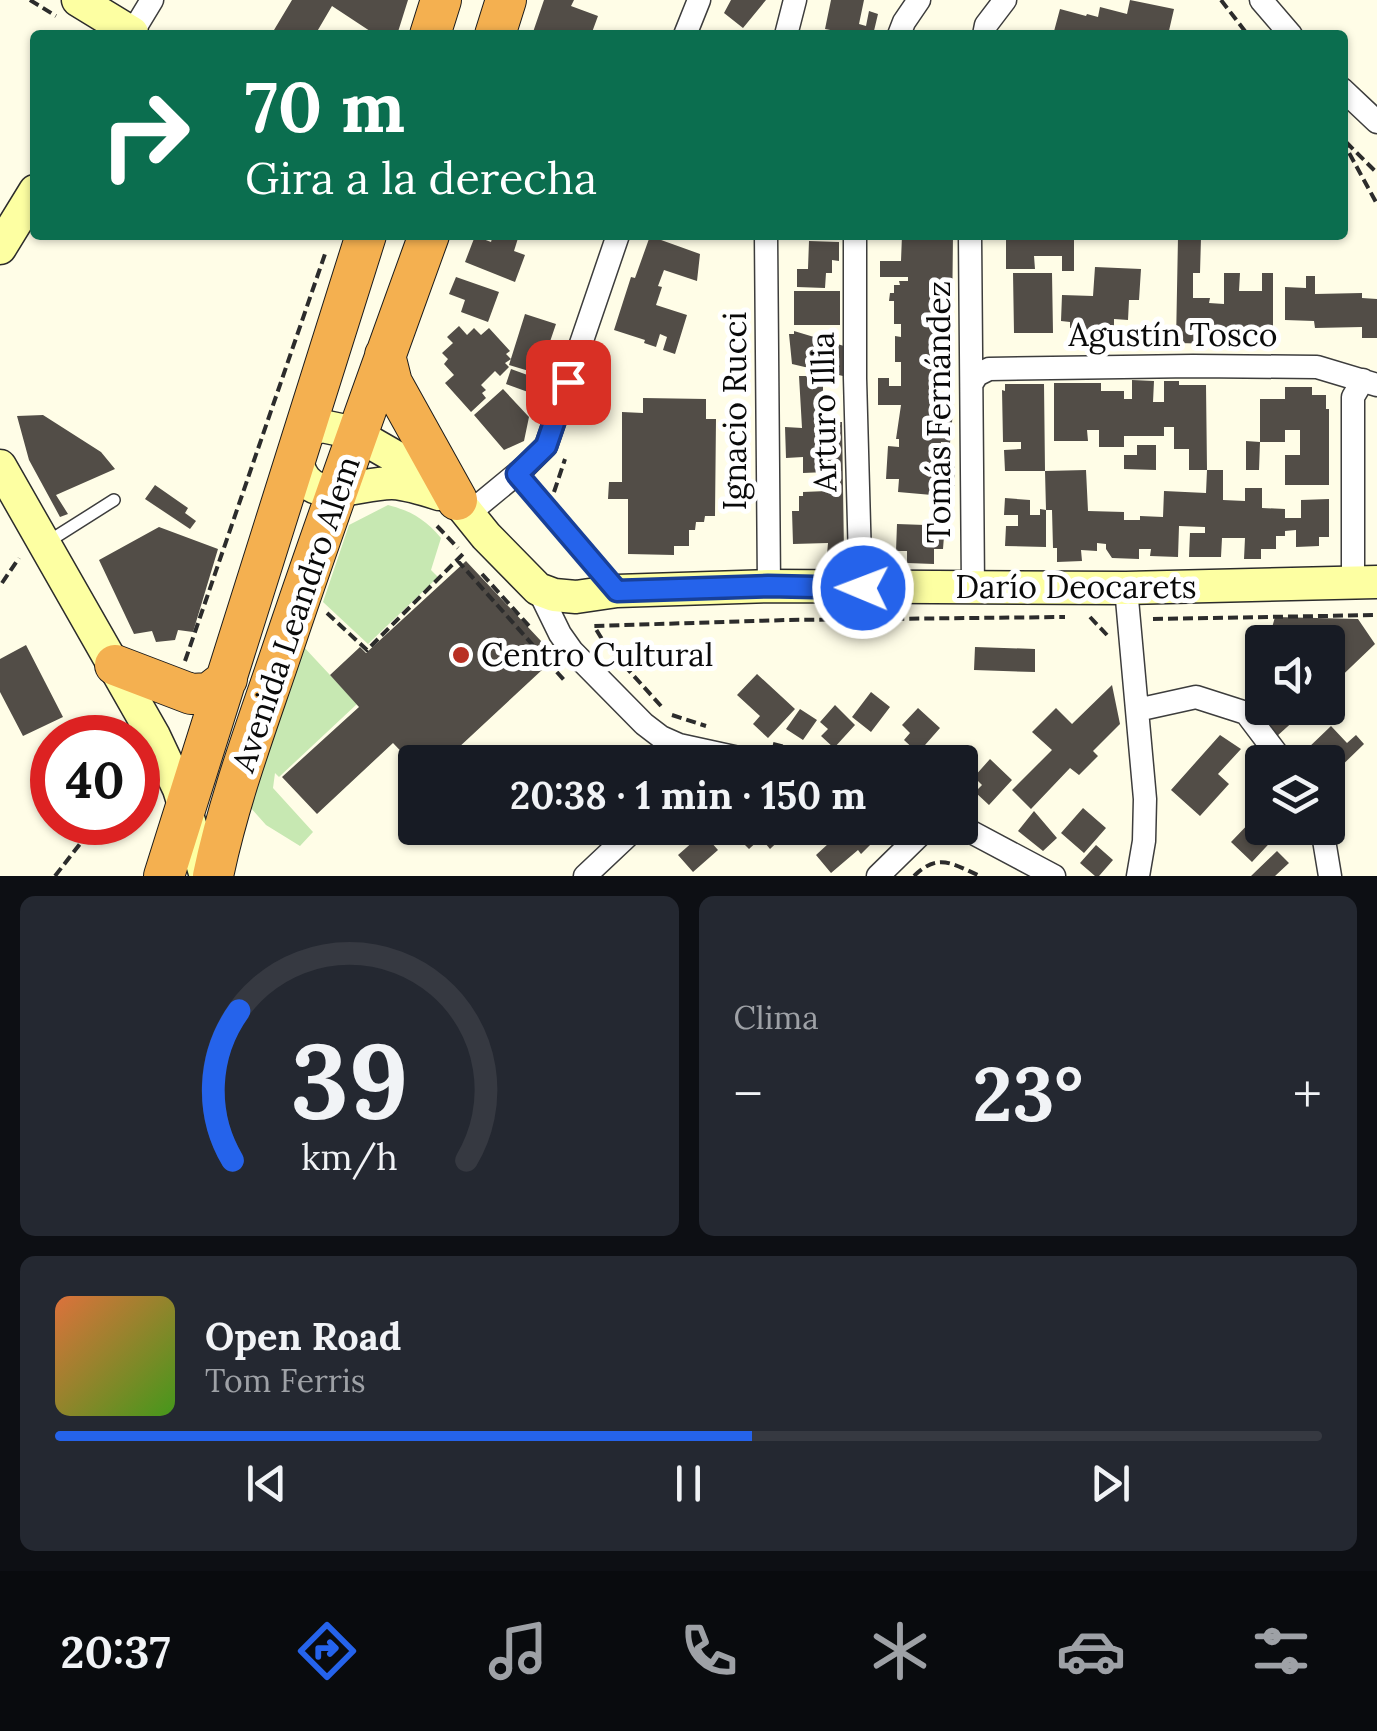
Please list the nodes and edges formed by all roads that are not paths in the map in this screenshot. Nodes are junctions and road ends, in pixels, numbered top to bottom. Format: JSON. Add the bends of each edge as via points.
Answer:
{"nodes":[{"id":1,"x":78,"y":0,"type":"edge"},
{"id":2,"x":152,"y":0,"type":"edge"},
{"id":3,"x":441,"y":0,"type":"edge"},
{"id":4,"x":506,"y":0,"type":"edge"},
{"id":5,"x":699,"y":0,"type":"edge"},
{"id":6,"x":794,"y":0,"type":"edge"},
{"id":7,"x":919,"y":0,"type":"edge"},
{"id":8,"x":1005,"y":0,"type":"edge"},
{"id":9,"x":1261,"y":0,"type":"edge"},
{"id":10,"x":127,"y":30,"type":"edge"},
{"id":11,"x":135,"y":30,"type":"edge"},
{"id":12,"x":432,"y":30,"type":"edge"},
{"id":13,"x":497,"y":30,"type":"edge"},
{"id":14,"x":687,"y":30,"type":"edge"},
{"id":15,"x":787,"y":30,"type":"edge"},
{"id":16,"x":901,"y":30,"type":"edge"},
{"id":17,"x":985,"y":30,"type":"edge"},
{"id":18,"x":1287,"y":30,"type":"edge"},
{"id":19,"x":1348,"y":95,"type":"edge"},
{"id":20,"x":1377,"y":122,"type":"edge"},
{"id":21,"x":18,"y":203,"type":"edge"},
{"id":22,"x":364,"y":240,"type":"edge"},
{"id":23,"x":427,"y":240,"type":"edge"},
{"id":24,"x":616,"y":240,"type":"edge"},
{"id":25,"x":766,"y":240,"type":"edge"},
{"id":26,"x":855,"y":240,"type":"edge"},
{"id":27,"x":970,"y":240,"type":"edge"},
{"id":28,"x":0,"y":248,"type":"edge"},
{"id":29,"x":386,"y":355,"type":"junction"},
{"id":30,"x":1370,"y":382,"type":"edge"},
{"id":31,"x":972,"y":383,"type":"junction"},
{"id":32,"x":356,"y":436,"type":"junction"},
{"id":33,"x":295,"y":457,"type":"junction"},
{"id":34,"x":0,"y":466,"type":"edge"},
{"id":35,"x":517,"y":474,"type":"junction"},
{"id":36,"x":354,"y":489,"type":"junction"},
{"id":37,"x":114,"y":500,"type":"dead end"},
{"id":38,"x":453,"y":512,"type":"junction"},
{"id":39,"x":45,"y":544,"type":"junction"},
{"id":40,"x":1365,"y":582,"type":"edge"},
{"id":41,"x":768,"y":586,"type":"junction"},
{"id":42,"x":863,"y":588,"type":"junction"},
{"id":43,"x":973,"y":588,"type":"junction"},
{"id":44,"x":1126,"y":588,"type":"junction"},
{"id":45,"x":538,"y":590,"type":"junction"},
{"id":46,"x":617,"y":591,"type":"junction"},
{"id":47,"x":115,"y":665,"type":"junction"},
{"id":48,"x":227,"y":679,"type":"junction"},
{"id":49,"x":1138,"y":710,"type":"junction"},
{"id":50,"x":679,"y":745,"type":"edge"},
{"id":51,"x":1271,"y":745,"type":"edge"},
{"id":52,"x":184,"y":809,"type":"junction"},
{"id":53,"x":978,"y":836,"type":"edge"},
{"id":54,"x":618,"y":845,"type":"edge"},
{"id":55,"x":910,"y":845,"type":"edge"},
{"id":56,"x":1325,"y":845,"type":"edge"},
{"id":57,"x":164,"y":876,"type":"edge"},
{"id":58,"x":209,"y":876,"type":"edge"},
{"id":59,"x":585,"y":876,"type":"edge"},
{"id":60,"x":878,"y":876,"type":"edge"},
{"id":61,"x":1054,"y":876,"type":"edge"},
{"id":62,"x":1138,"y":876,"type":"edge"},
{"id":63,"x":1330,"y":876,"type":"edge"}],
"edges":[{"from":1,"to":10,"type":"street"},
{"from":2,"to":11,"type":"street"},
{"from":3,"to":12,"type":"highway"},
{"from":4,"to":13,"type":"highway"},
{"from":5,"to":14,"type":"street"},
{"from":6,"to":15,"type":"street"},
{"from":7,"to":16,"type":"street"},
{"from":8,"to":17,"type":"street"},
{"from":9,"to":18,"type":"street"},
{"from":19,"to":20,"type":"street"},
{"from":21,"to":28,"type":"street"},
{"from":22,"to":33,"type":"highway","name":"Avenida Leandro Alem"},
{"from":23,"to":29,"type":"highway","name":"Avenida Leandro Alem"},
{"from":24,"to":35,"type":"street","via":[[546,446]]},
{"from":25,"to":41,"type":"street","name":"Ignacio Rucci"},
{"from":26,"to":42,"type":"street","name":"Arturo Illia"},
{"from":27,"to":31,"type":"street","name":"Tomás Fernández"},
{"from":29,"to":32,"type":"highway","name":"Avenida Leandro Alem"},
{"from":29,"to":38,"type":"highway","via":[[392,383]]},
{"from":30,"to":31,"type":"street","name":"Agustín Tosco","via":[[1316,366],[1193,366],[989,369]]},
{"from":30,"to":40,"type":"street","via":[[1353,398]]},
{"from":31,"to":43,"type":"street","name":"Tomás Fernández"},
{"from":32,"to":33,"type":"street","via":[[322,426],[311,430]]},
{"from":32,"to":36,"type":"highway","name":"Avenida Leandro Alem"},
{"from":32,"to":38,"type":"street","via":[[406,463]]},
{"from":33,"to":36,"type":"street","via":[[310,485]]},
{"from":33,"to":48,"type":"highway","name":"Avenida Leandro Alem"},
{"from":34,"to":39,"type":"street"},
{"from":35,"to":38,"type":"street"},
{"from":35,"to":46,"type":"lane"},
{"from":36,"to":38,"type":"street","via":[[392,483],[419,488]]},
{"from":36,"to":58,"type":"highway","name":"Avenida Leandro Alem","via":[[319,541]]},
{"from":37,"to":39,"type":"lane"},
{"from":38,"to":45,"type":"street"},
{"from":39,"to":47,"type":"street"},
{"from":40,"to":44,"type":"street","name":"Darío Deocarets"},
{"from":41,"to":42,"type":"street","name":"Darío Deocarets"},
{"from":41,"to":46,"type":"street","name":"Darío Deocarets"},
{"from":42,"to":43,"type":"street","name":"Darío Deocarets"},
{"from":43,"to":44,"type":"street","name":"Darío Deocarets"},
{"from":44,"to":49,"type":"street"},
{"from":45,"to":46,"type":"street","name":"Darío Deocarets","via":[[576,597]]},
{"from":45,"to":50,"type":"street","via":[[572,650],[644,724]]},
{"from":47,"to":48,"type":"highway","via":[[190,694],[202,695]]},
{"from":47,"to":52,"type":"street"},
{"from":48,"to":52,"type":"highway","name":"Avenida Leandro Alem"},
{"from":49,"to":51,"type":"street","via":[[1196,697],[1246,712]]},
{"from":49,"to":62,"type":"street","via":[[1145,799]]},
{"from":52,"to":57,"type":"highway","name":"Avenida Leandro Alem"},
{"from":52,"to":58,"type":"street"},
{"from":53,"to":61,"type":"street"},
{"from":54,"to":59,"type":"street"},
{"from":55,"to":60,"type":"street"},
{"from":56,"to":63,"type":"street"}]}
